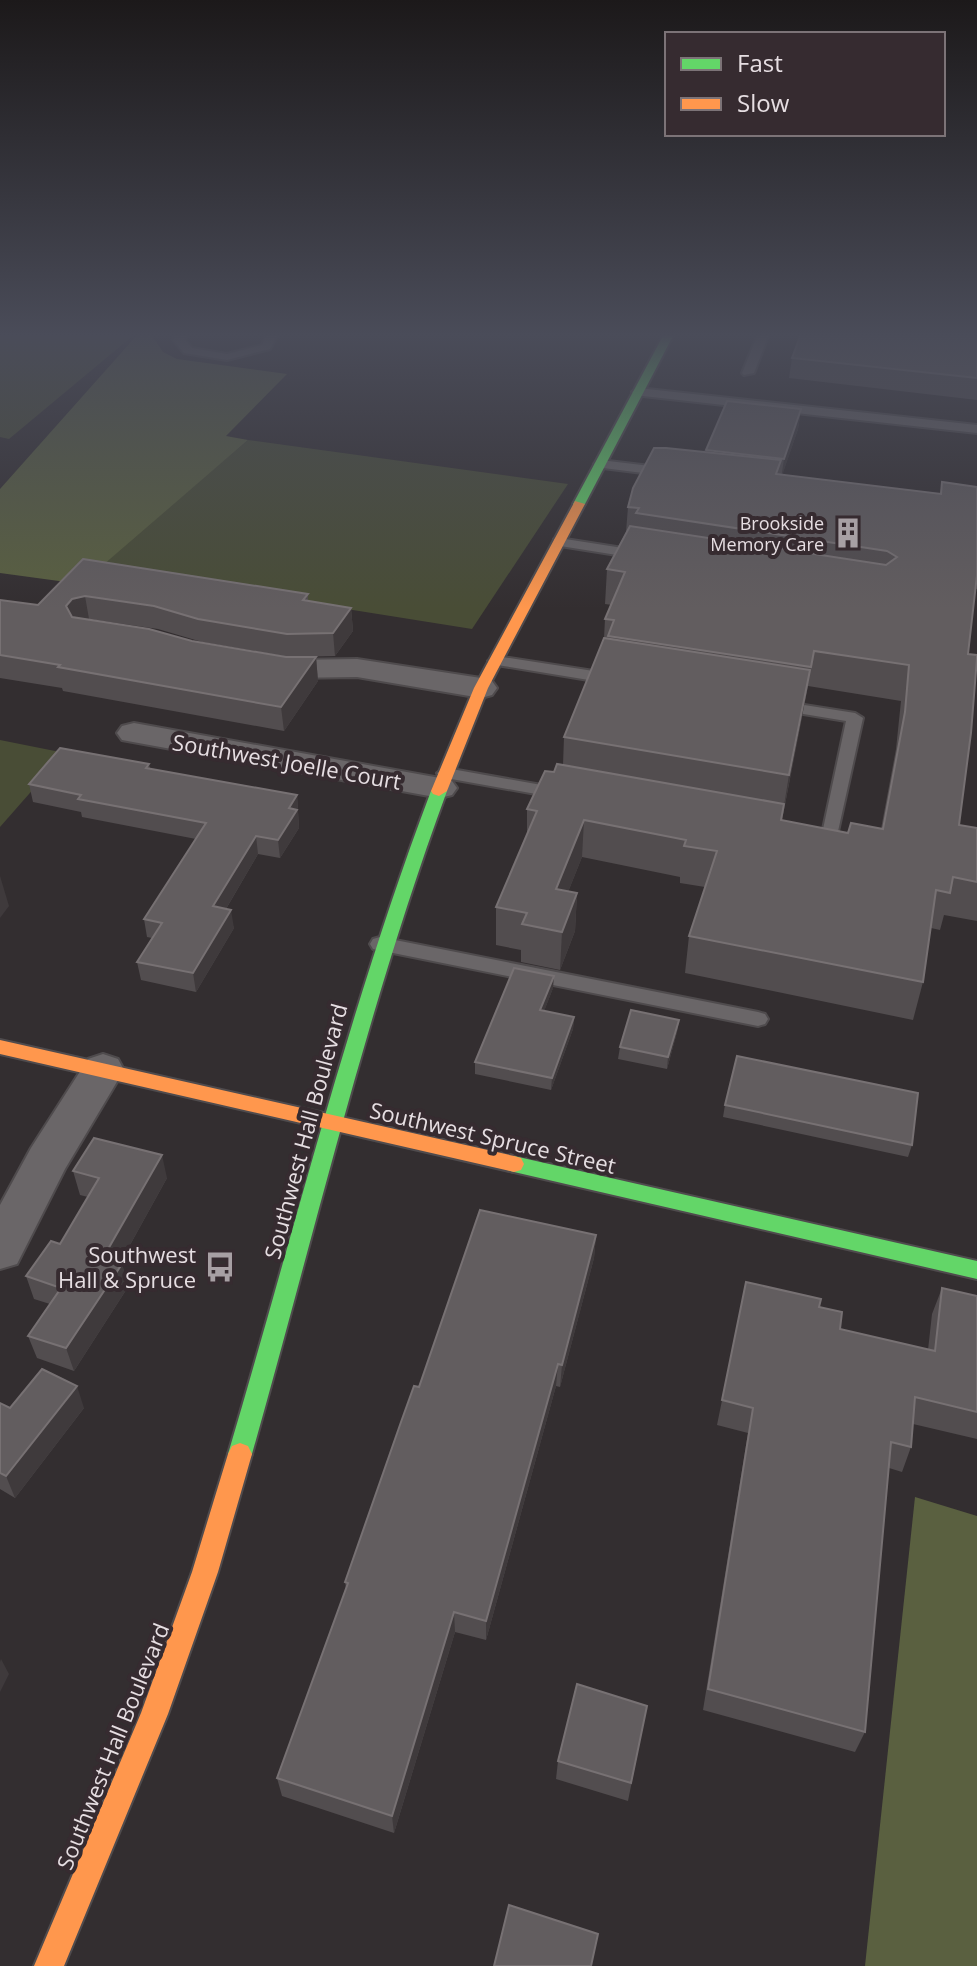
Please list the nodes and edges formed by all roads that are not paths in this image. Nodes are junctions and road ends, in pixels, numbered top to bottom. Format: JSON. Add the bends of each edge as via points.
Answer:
{"nodes":[{"id":1,"x":620,"y":426,"type":"edge"},
{"id":2,"x":947,"y":426,"type":"edge"},
{"id":3,"x":977,"y":429,"type":"edge"},
{"id":4,"x":600,"y":464,"type":"junction"},
{"id":5,"x":679,"y":473,"type":"edge"},
{"id":6,"x":559,"y":542,"type":"junction"},
{"id":7,"x":659,"y":557,"type":"edge"},
{"id":8,"x":242,"y":661,"type":"edge"},
{"id":9,"x":496,"y":661,"type":"junction"},
{"id":10,"x":623,"y":681,"type":"edge"},
{"id":11,"x":481,"y":688,"type":"junction"},
{"id":12,"x":762,"y":703,"type":"edge"},
{"id":13,"x":134,"y":733,"type":"dead end"},
{"id":14,"x":443,"y":781,"type":"junction"},
{"id":15,"x":585,"y":798,"type":"edge"},
{"id":16,"x":798,"y":835,"type":"edge"},
{"id":17,"x":380,"y":944,"type":"junction"},
{"id":18,"x":758,"y":1019,"type":"dead end"},
{"id":19,"x":0,"y":1047,"type":"edge"},
{"id":20,"x":103,"y":1070,"type":"junction"},
{"id":21,"x":331,"y":1125,"type":"junction"},
{"id":22,"x":0,"y":1250,"type":"edge"},
{"id":23,"x":977,"y":1270,"type":"edge"},
{"id":24,"x":49,"y":1966,"type":"edge"}],
"edges":[{"from":1,"to":4,"type":"main road","name":"Southwest Hall Boulevard"},
{"from":2,"to":3,"type":"lane"},
{"from":4,"to":5,"type":"lane"},
{"from":4,"to":6,"type":"main road","name":"Southwest Hall Boulevard"},
{"from":6,"to":7,"type":"lane"},
{"from":6,"to":9,"type":"main road","name":"Southwest Hall Boulevard"},
{"from":8,"to":11,"type":"street","via":[[289,669],[357,668]]},
{"from":9,"to":10,"type":"lane"},
{"from":9,"to":11,"type":"main road","name":"Southwest Hall Boulevard"},
{"from":11,"to":14,"type":"main road","name":"Southwest Hall Boulevard"},
{"from":12,"to":16,"type":"lane","via":[[855,718],[829,841]]},
{"from":13,"to":14,"type":"street","name":"Southwest Joelle Court"},
{"from":14,"to":15,"type":"lane"},
{"from":14,"to":17,"type":"main road","name":"Southwest Hall Boulevard"},
{"from":17,"to":18,"type":"lane"},
{"from":17,"to":21,"type":"main road","name":"Southwest Hall Boulevard"},
{"from":19,"to":20,"type":"main road","name":"Southwest Spruce Street"},
{"from":20,"to":21,"type":"main road","name":"Southwest Spruce Street"},
{"from":20,"to":22,"type":"street"},
{"from":21,"to":23,"type":"main road","name":"Southwest Spruce Street"},
{"from":21,"to":24,"type":"main road","name":"Southwest Hall Boulevard","via":[[280,1322],[205,1572],[154,1714]]}]}
